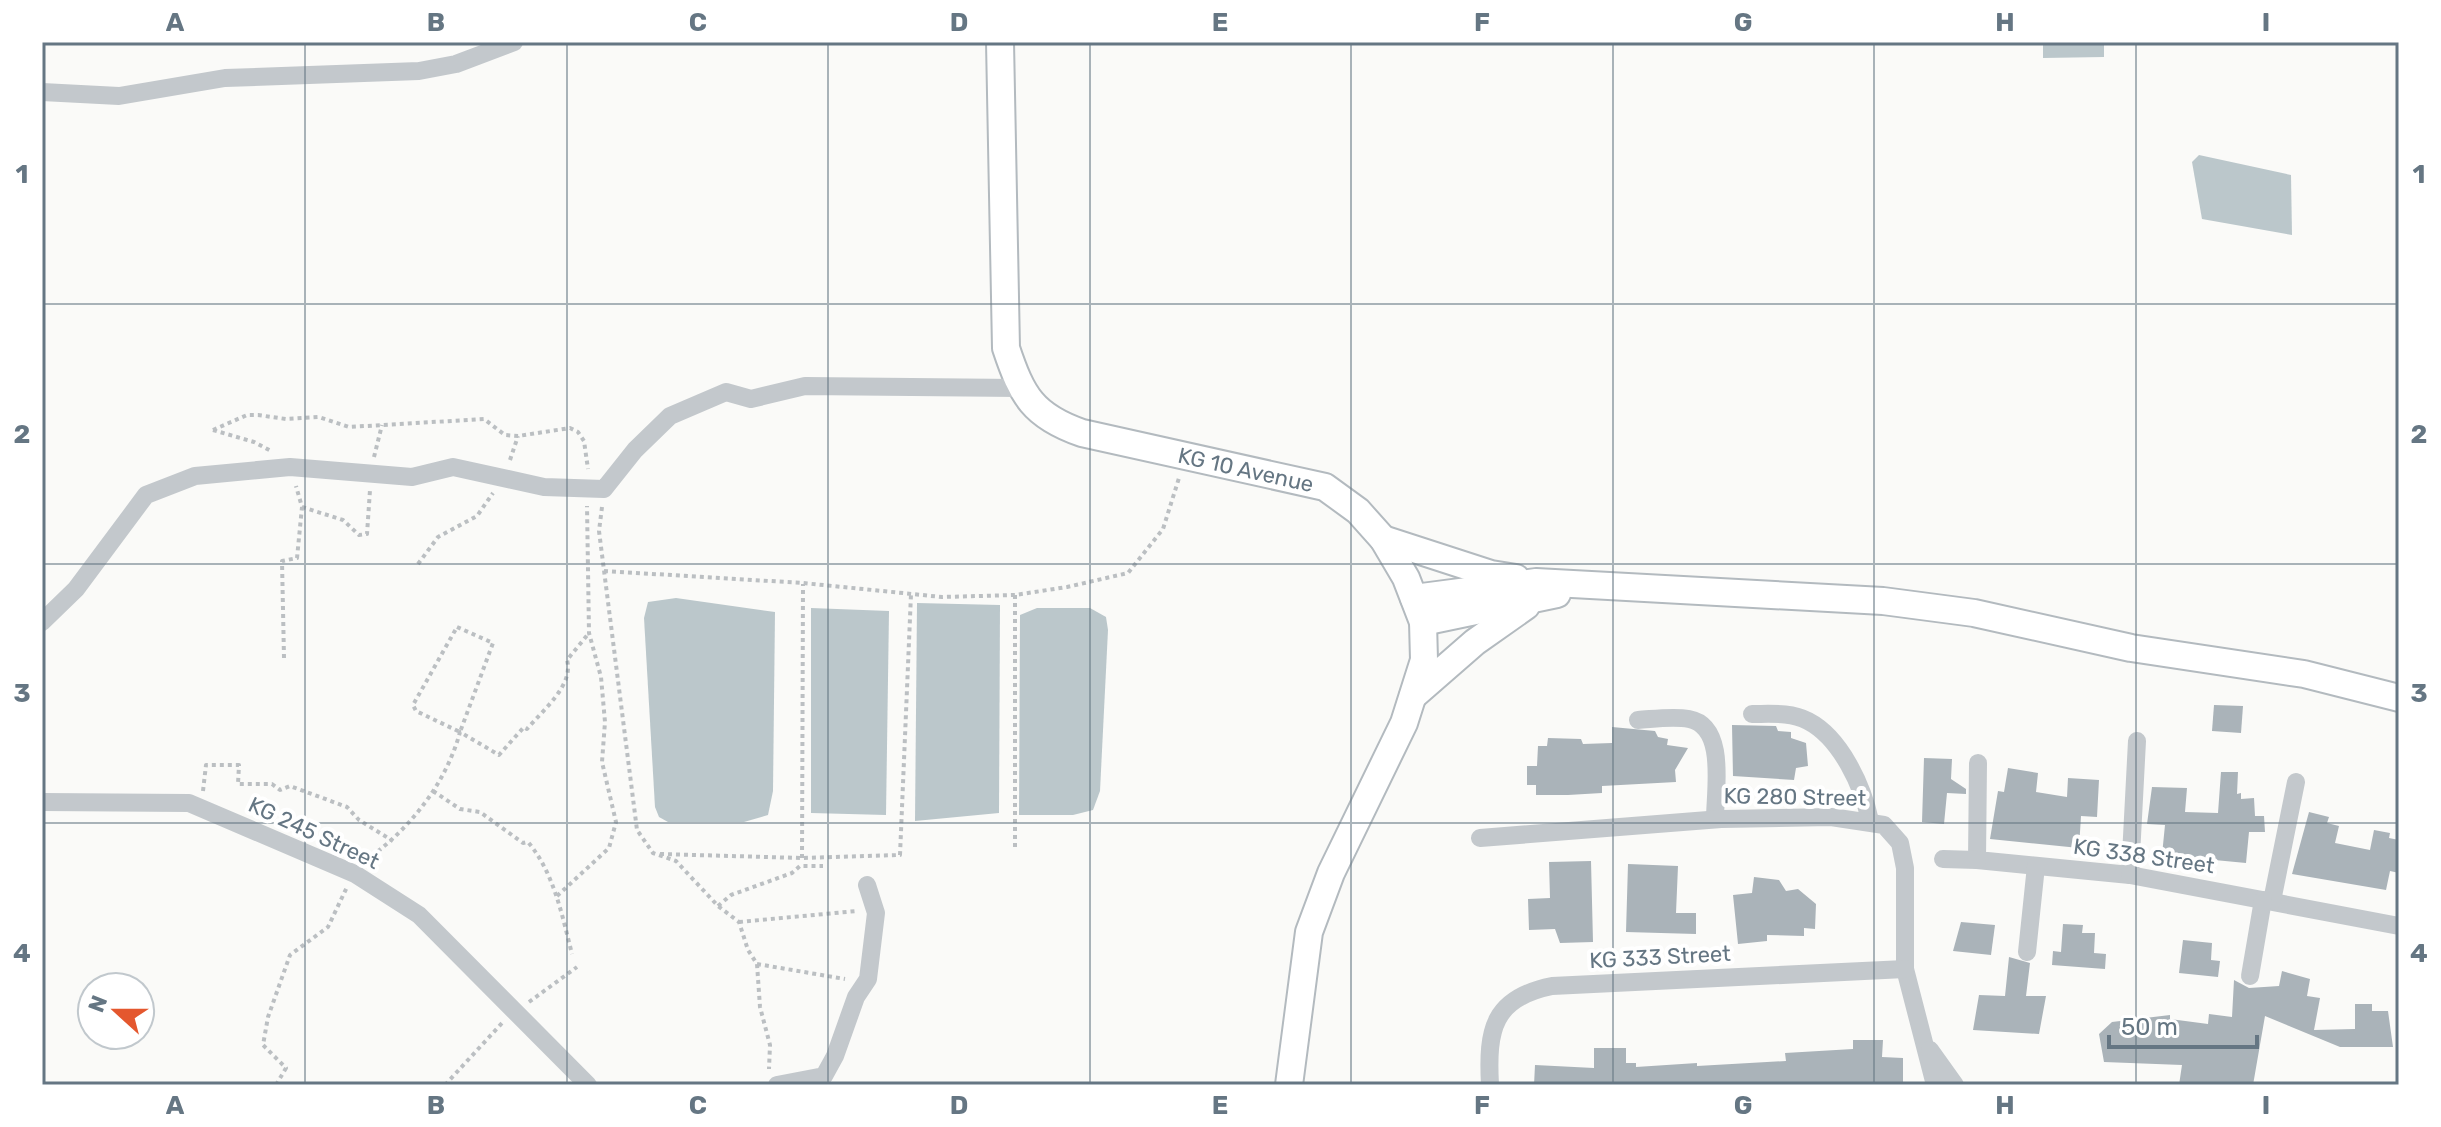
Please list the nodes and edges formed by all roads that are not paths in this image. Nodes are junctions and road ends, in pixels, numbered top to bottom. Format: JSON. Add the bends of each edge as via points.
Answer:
{"nodes":[{"id":1,"x":514,"y":42,"type":"edge"},
{"id":2,"x":1000,"y":42,"type":"edge"},
{"id":3,"x":42,"y":92,"type":"edge"},
{"id":4,"x":1020,"y":388,"type":"junction"},
{"id":5,"x":1383,"y":539,"type":"junction"},
{"id":6,"x":1536,"y":591,"type":"junction"},
{"id":7,"x":1419,"y":610,"type":"junction"},
{"id":8,"x":42,"y":622,"type":"edge"},
{"id":9,"x":1413,"y":696,"type":"junction"},
{"id":10,"x":2399,"y":698,"type":"edge"},
{"id":11,"x":1752,"y":714,"type":"dead end"},
{"id":12,"x":1638,"y":720,"type":"dead end"},
{"id":13,"x":2137,"y":741,"type":"dead end"},
{"id":14,"x":1978,"y":763,"type":"dead end"},
{"id":15,"x":2296,"y":782,"type":"dead end"},
{"id":16,"x":42,"y":802,"type":"edge"},
{"id":17,"x":1715,"y":819,"type":"junction"},
{"id":18,"x":1870,"y":821,"type":"junction"},
{"id":19,"x":1480,"y":838,"type":"dead end"},
{"id":20,"x":1943,"y":859,"type":"dead end"},
{"id":21,"x":1977,"y":860,"type":"junction"},
{"id":22,"x":2036,"y":866,"type":"junction"},
{"id":23,"x":2130,"y":875,"type":"junction"},
{"id":24,"x":867,"y":885,"type":"dead end"},
{"id":25,"x":2267,"y":900,"type":"junction"},
{"id":26,"x":2399,"y":926,"type":"edge"},
{"id":27,"x":2027,"y":952,"type":"dead end"},
{"id":28,"x":1905,"y":969,"type":"junction"},
{"id":29,"x":2250,"y":976,"type":"dead end"},
{"id":30,"x":1924,"y":1041,"type":"junction"},
{"id":31,"x":588,"y":1085,"type":"edge"},
{"id":32,"x":777,"y":1085,"type":"edge"},
{"id":33,"x":1289,"y":1085,"type":"edge"},
{"id":34,"x":1490,"y":1085,"type":"edge"},
{"id":35,"x":1935,"y":1085,"type":"edge"},
{"id":36,"x":1955,"y":1085,"type":"edge"}],
"edges":[{"from":1,"to":3,"type":"street","via":[[456,64],[419,71],[225,78],[119,96]]},
{"from":2,"to":4,"type":"street","name":"KG 10 Avenue","via":[[1006,348]]},
{"from":4,"to":5,"type":"street","name":"KG 10 Avenue","via":[[1056,424],[1325,487],[1358,511]]},
{"from":4,"to":8,"type":"street","via":[[805,386],[751,399],[726,392],[670,416],[596,487],[544,487],[453,467],[412,477],[290,467],[195,476],[146,495],[76,589]]},
{"from":5,"to":6,"type":"street"},
{"from":5,"to":7,"type":"street","name":"KG 10 Avenue"},
{"from":6,"to":7,"type":"street"},
{"from":6,"to":9,"type":"street"},
{"from":6,"to":10,"type":"street","via":[[1588,585],[1883,601],[2304,674]]},
{"from":7,"to":9,"type":"street","name":"KG 10 Avenue","via":[[1424,660]]},
{"from":9,"to":33,"type":"street","name":"KG 10 Avenue","via":[[1309,932]]},
{"from":11,"to":18,"type":"street","via":[[1794,716],[1820,729],[1860,782]]},
{"from":12,"to":17,"type":"street","via":[[1688,718],[1705,727],[1713,740]]},
{"from":13,"to":23,"type":"street"},
{"from":14,"to":21,"type":"street"},
{"from":15,"to":25,"type":"street"},
{"from":16,"to":31,"type":"street","name":"KG 245 Street","via":[[189,803],[355,874],[419,915]]},
{"from":17,"to":18,"type":"street","name":"KG 280 Street"},
{"from":17,"to":19,"type":"street","name":"KG 280 Street"},
{"from":18,"to":28,"type":"street","name":"KG 280 Street","via":[[1884,825],[1900,843],[1905,868]]},
{"from":20,"to":21,"type":"street","name":"KG 338 Street"},
{"from":21,"to":22,"type":"street","name":"KG 338 Street"},
{"from":22,"to":23,"type":"street","name":"KG 338 Street"},
{"from":22,"to":27,"type":"street"},
{"from":23,"to":25,"type":"street","name":"KG 338 Street"},
{"from":24,"to":32,"type":"street","via":[[874,906],[868,979],[835,1056],[824,1076]]},
{"from":25,"to":26,"type":"street","name":"KG 338 Street"},
{"from":25,"to":29,"type":"street"},
{"from":28,"to":30,"type":"street","name":"KG 280 Street"},
{"from":28,"to":34,"type":"street","name":"KG 333 Street","via":[[1552,986],[1524,992],[1508,1002],[1497,1019],[1491,1036]]},
{"from":30,"to":35,"type":"street","name":"KG 280 Street"},
{"from":30,"to":36,"type":"street","name":"KG 280 Street"}]}
